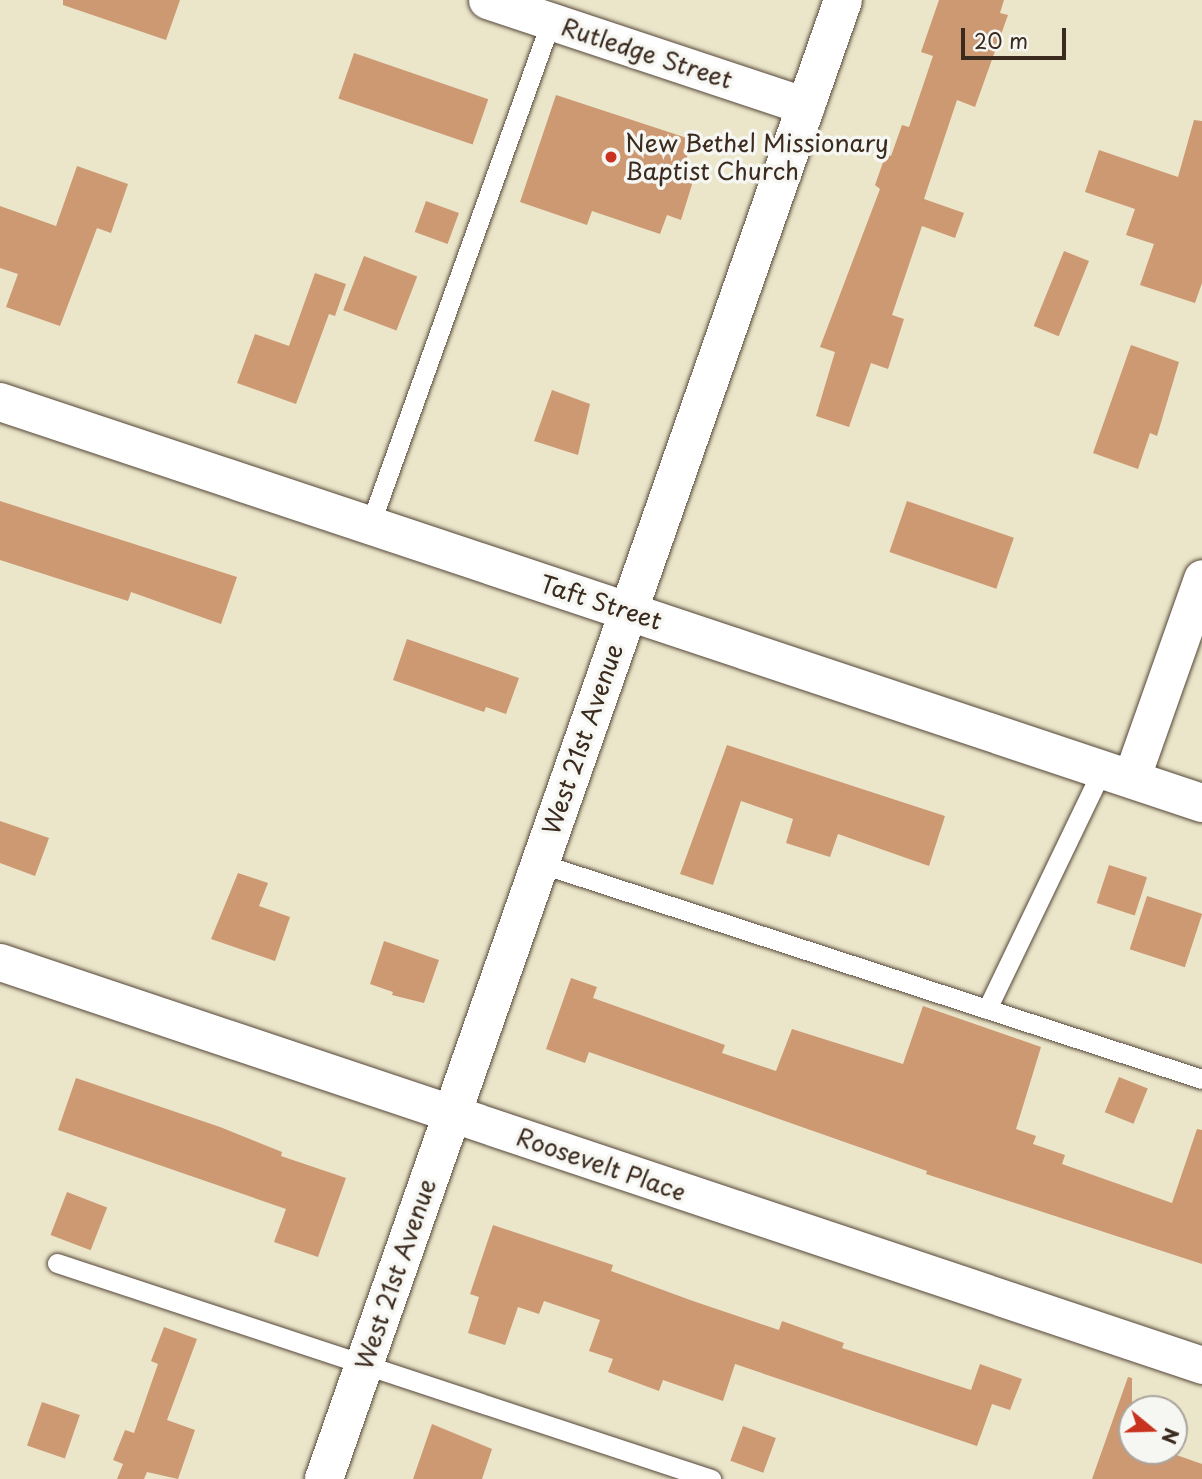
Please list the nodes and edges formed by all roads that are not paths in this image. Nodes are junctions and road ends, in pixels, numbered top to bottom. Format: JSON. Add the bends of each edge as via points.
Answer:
{"nodes":[{"id":1,"x":487,"y":0,"type":"edge"},
{"id":2,"x":843,"y":0,"type":"edge"},
{"id":3,"x":551,"y":21,"type":"junction"},
{"id":4,"x":806,"y":106,"type":"junction"},
{"id":5,"x":0,"y":402,"type":"edge"},
{"id":6,"x":370,"y":525,"type":"junction"},
{"id":7,"x":1202,"y":578,"type":"edge"},
{"id":8,"x":626,"y":611,"type":"junction"},
{"id":9,"x":1116,"y":775,"type":"junction"},
{"id":10,"x":1202,"y":803,"type":"edge"},
{"id":11,"x":539,"y":863,"type":"junction"},
{"id":12,"x":0,"y":962,"type":"edge"},
{"id":13,"x":987,"y":1009,"type":"junction"},
{"id":14,"x":1202,"y":1079,"type":"edge"},
{"id":15,"x":451,"y":1112,"type":"junction"},
{"id":16,"x":57,"y":1263,"type":"dead end"},
{"id":17,"x":1202,"y":1365,"type":"edge"},
{"id":18,"x":363,"y":1366,"type":"junction"},
{"id":19,"x":324,"y":1479,"type":"edge"},
{"id":20,"x":711,"y":1479,"type":"edge"}],
"edges":[{"from":1,"to":3,"type":"street","name":"Rutledge Street"},
{"from":2,"to":4,"type":"street","name":"West 21st Avenue"},
{"from":3,"to":4,"type":"street","name":"Rutledge Street"},
{"from":3,"to":6,"type":"lane"},
{"from":4,"to":8,"type":"street","name":"West 21st Avenue"},
{"from":5,"to":6,"type":"street","name":"Taft Street"},
{"from":6,"to":8,"type":"street","name":"Taft Street"},
{"from":7,"to":9,"type":"street"},
{"from":8,"to":9,"type":"street","name":"Taft Street"},
{"from":8,"to":11,"type":"street","name":"West 21st Avenue"},
{"from":9,"to":10,"type":"street","name":"Taft Street"},
{"from":9,"to":13,"type":"lane"},
{"from":11,"to":13,"type":"lane"},
{"from":11,"to":15,"type":"street","name":"West 21st Avenue"},
{"from":12,"to":15,"type":"street","name":"Roosevelt Place"},
{"from":13,"to":14,"type":"lane"},
{"from":15,"to":17,"type":"street","name":"Roosevelt Place"},
{"from":15,"to":18,"type":"street","name":"West 21st Avenue"},
{"from":16,"to":18,"type":"lane"},
{"from":18,"to":19,"type":"street","name":"West 21st Avenue"},
{"from":18,"to":20,"type":"lane"}]}
